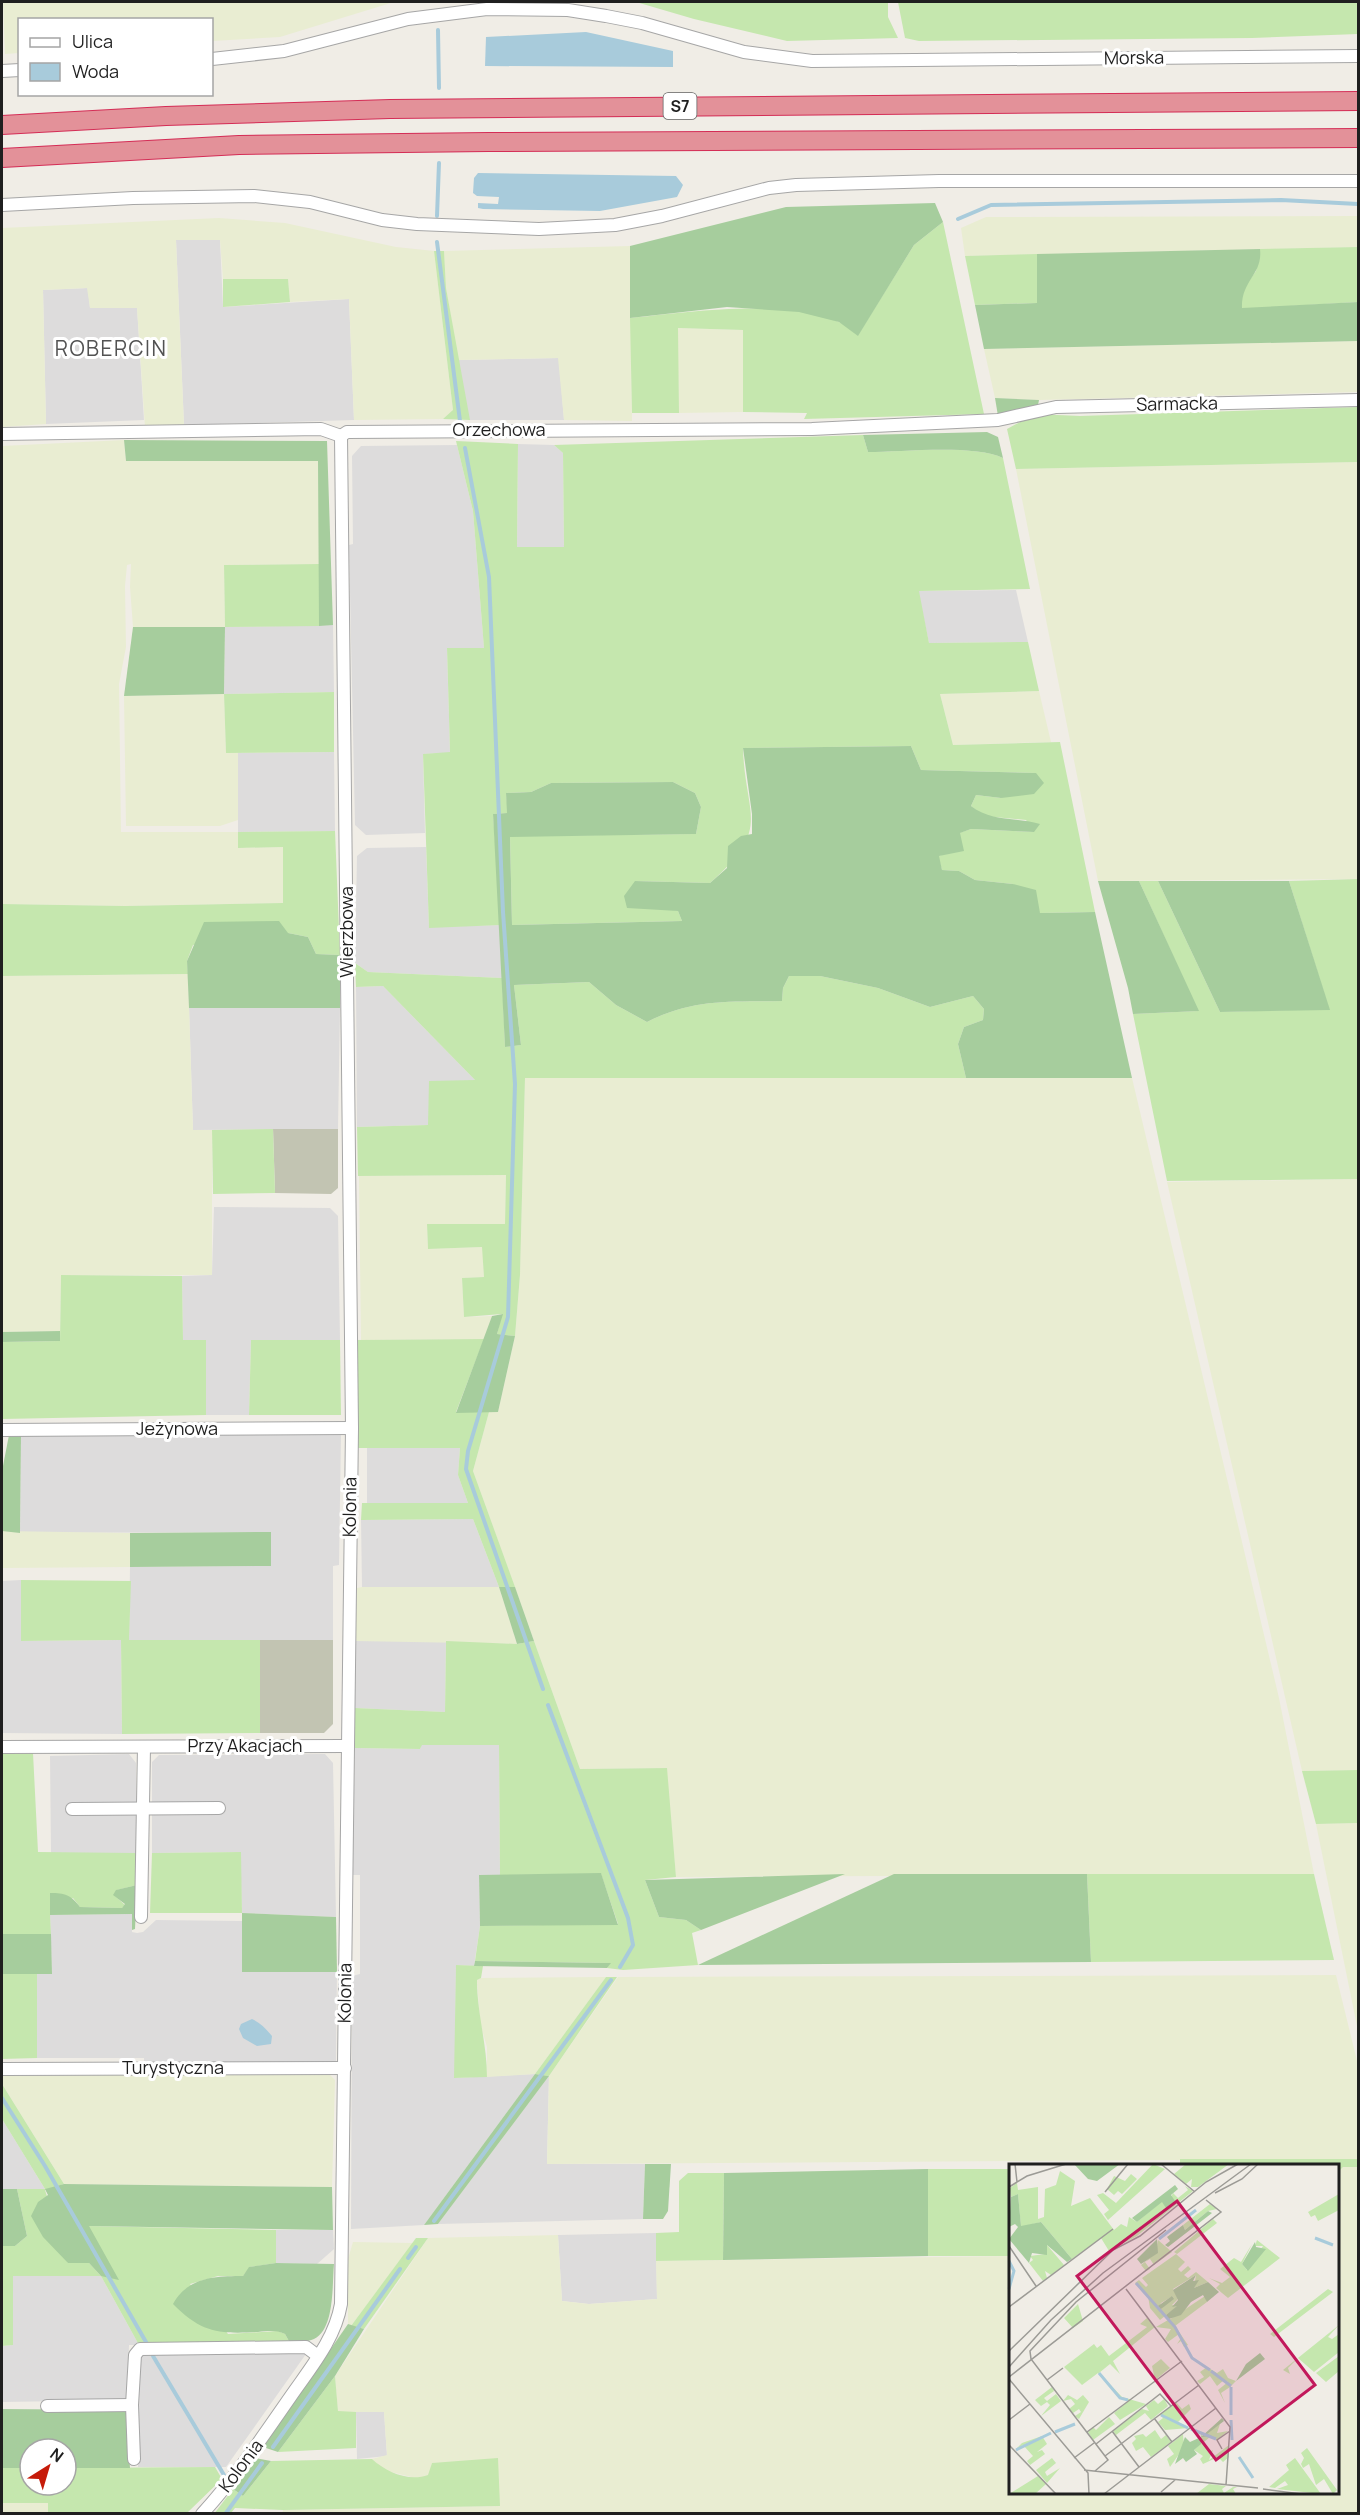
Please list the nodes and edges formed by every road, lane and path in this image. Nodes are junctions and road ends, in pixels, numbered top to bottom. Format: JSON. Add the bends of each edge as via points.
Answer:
{"nodes":[{"id":1,"x":1359,"y":56,"type":"edge"},
{"id":2,"x":213,"y":59,"type":"edge"},
{"id":3,"x":18,"y":70,"type":"edge"},
{"id":4,"x":2,"y":71,"type":"edge"},
{"id":5,"x":1359,"y":101,"type":"edge"},
{"id":6,"x":2,"y":125,"type":"edge"},
{"id":7,"x":1359,"y":138,"type":"edge"},
{"id":8,"x":2,"y":158,"type":"edge"},
{"id":9,"x":1359,"y":181,"type":"edge"},
{"id":10,"x":2,"y":205,"type":"edge"},
{"id":11,"x":1359,"y":400,"type":"edge"},
{"id":12,"x":998,"y":420,"type":"joint"},
{"id":13,"x":2,"y":434,"type":"edge"},
{"id":14,"x":341,"y":436,"type":"junction"},
{"id":15,"x":352,"y":1428,"type":"junction"},
{"id":16,"x":2,"y":1430,"type":"edge"},
{"id":17,"x":346,"y":1746,"type":"junction"},
{"id":18,"x":2,"y":1747,"type":"edge"},
{"id":19,"x":144,"y":1747,"type":"junction"},
{"id":20,"x":143,"y":1808,"type":"junction"},
{"id":21,"x":219,"y":1808,"type":"dead end"},
{"id":22,"x":72,"y":1809,"type":"dead end"},
{"id":23,"x":141,"y":1917,"type":"dead end"},
{"id":24,"x":345,"y":2068,"type":"junction"},
{"id":25,"x":2,"y":2069,"type":"edge"},
{"id":26,"x":318,"y":2356,"type":"junction"},
{"id":27,"x":132,"y":2405,"type":"junction"},
{"id":28,"x":47,"y":2406,"type":"dead end"},
{"id":29,"x":134,"y":2459,"type":"dead end"},
{"id":30,"x":202,"y":2514,"type":"edge"}],
"edges":[{"from":1,"to":2,"type":"street","name":"Morska","via":[[812,61],[755,54],[606,16],[568,10],[509,9],[435,14],[284,51]]},
{"from":3,"to":4,"type":"street"},
{"from":5,"to":6,"type":"highway","number":"S7","via":[[390,109]]},
{"from":7,"to":8,"type":"highway","number":"S7","via":[[441,142],[239,145]]},
{"from":9,"to":10,"type":"street","via":[[796,185],[615,225],[539,229],[405,223],[310,202],[254,196]]},
{"from":11,"to":12,"type":"street","name":"Sarmacka","via":[[1056,407]]},
{"from":12,"to":14,"type":"street","name":"Orzechowa","via":[[812,429],[451,430],[347,432]]},
{"from":13,"to":14,"type":"street","name":"Orzechowa","via":[[321,429]]},
{"from":14,"to":15,"type":"street","name":"Wierzbowa"},
{"from":15,"to":16,"type":"street","name":"Jeżynowa"},
{"from":15,"to":17,"type":"street","name":"Kolonia"},
{"from":17,"to":19,"type":"street","name":"Przy Akacjach"},
{"from":17,"to":24,"type":"street","name":"Kolonia"},
{"from":18,"to":19,"type":"street","name":"Przy Akacjach"},
{"from":19,"to":20,"type":"street"},
{"from":20,"to":21,"type":"street"},
{"from":20,"to":22,"type":"street"},
{"from":20,"to":23,"type":"street"},
{"from":24,"to":25,"type":"street","name":"Turystyczna"},
{"from":24,"to":26,"type":"street","name":"Kolonia","via":[[341,2304],[331,2338]]},
{"from":26,"to":27,"type":"street","via":[[306,2347],[144,2348],[135,2355]]},
{"from":26,"to":30,"type":"street","name":"Kolonia","via":[[255,2449]]},
{"from":27,"to":28,"type":"street"},
{"from":27,"to":29,"type":"street"}]}
